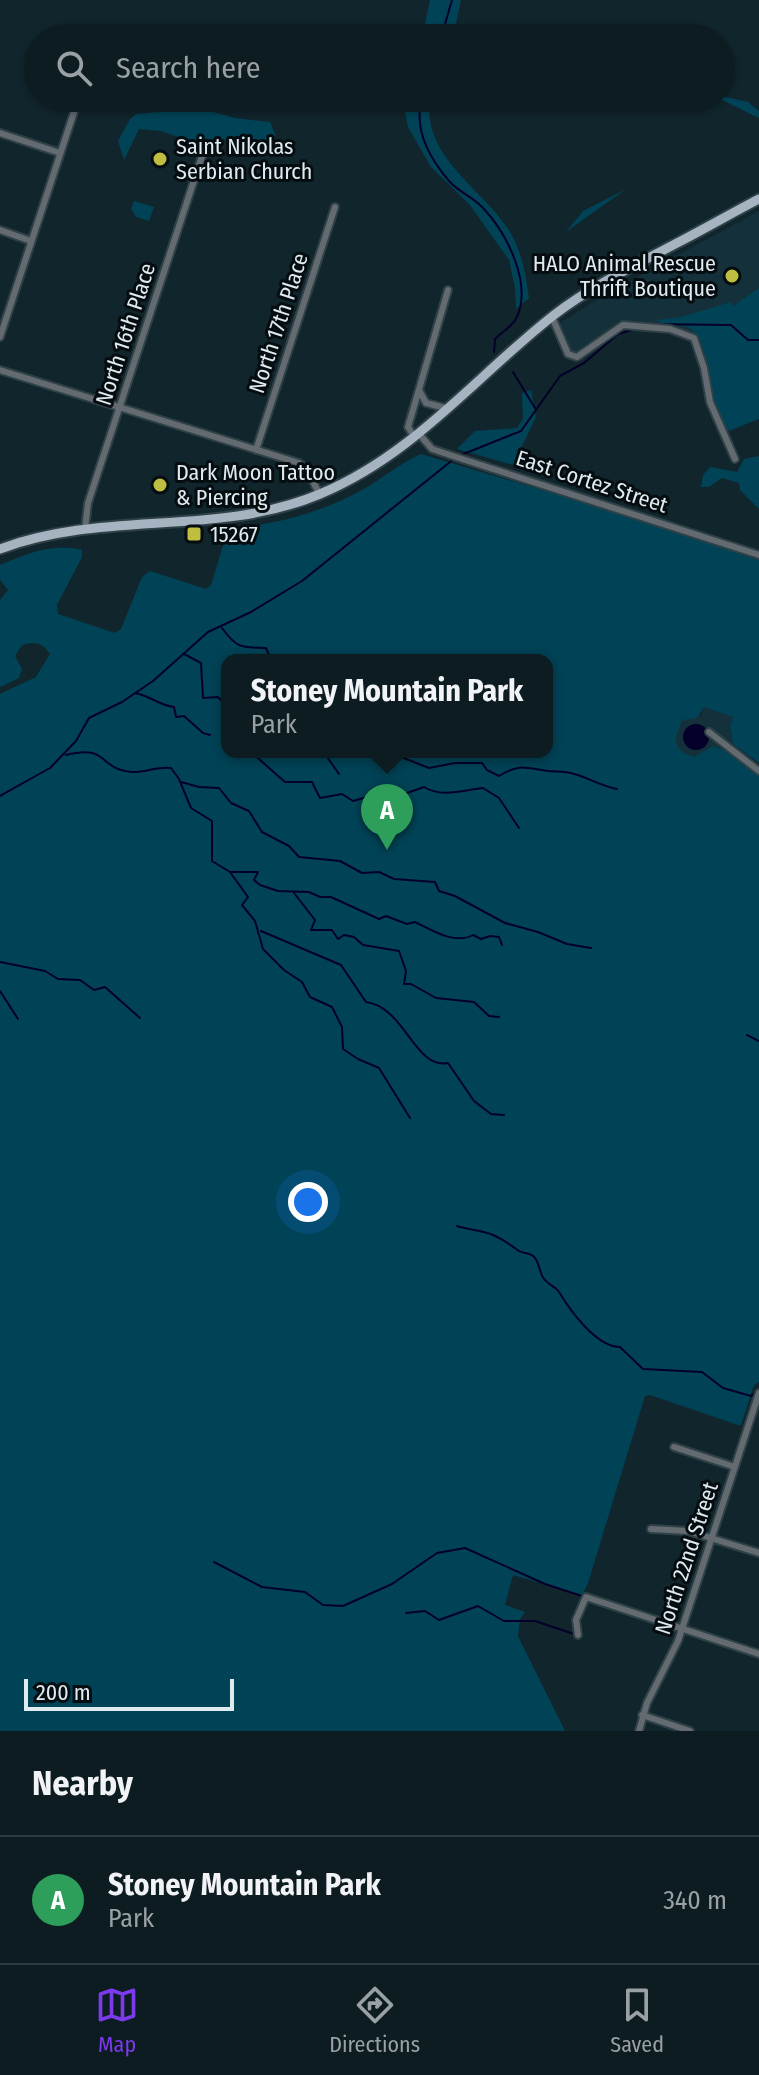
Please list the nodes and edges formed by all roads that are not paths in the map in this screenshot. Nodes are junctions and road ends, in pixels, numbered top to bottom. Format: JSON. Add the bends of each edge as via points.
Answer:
{"nodes":[{"id":1,"x":74,"y":112,"type":"edge"},
{"id":2,"x":0,"y":133,"type":"edge"},
{"id":3,"x":204,"y":150,"type":"dead end"},
{"id":4,"x":60,"y":153,"type":"junction"},
{"id":5,"x":759,"y":199,"type":"edge"},
{"id":6,"x":335,"y":207,"type":"dead end"},
{"id":7,"x":0,"y":230,"type":"edge"},
{"id":8,"x":31,"y":241,"type":"junction"},
{"id":9,"x":448,"y":290,"type":"dead end"},
{"id":10,"x":552,"y":317,"type":"junction"},
{"id":11,"x":1,"y":328,"type":"edge"},
{"id":12,"x":0,"y":337,"type":"edge"},
{"id":13,"x":0,"y":370,"type":"edge"},
{"id":14,"x":420,"y":388,"type":"junction"},
{"id":15,"x":119,"y":407,"type":"junction"},
{"id":16,"x":449,"y":409,"type":"junction"},
{"id":17,"x":417,"y":437,"type":"junction"},
{"id":18,"x":256,"y":450,"type":"junction"},
{"id":19,"x":735,"y":459,"type":"dead end"},
{"id":20,"x":320,"y":495,"type":"junction"},
{"id":21,"x":85,"y":529,"type":"junction"},
{"id":22,"x":0,"y":549,"type":"edge"},
{"id":23,"x":759,"y":555,"type":"edge"},
{"id":24,"x":709,"y":732,"type":"dead end"},
{"id":25,"x":759,"y":771,"type":"edge"},
{"id":26,"x":759,"y":1393,"type":"edge"},
{"id":27,"x":674,"y":1447,"type":"dead end"},
{"id":28,"x":735,"y":1467,"type":"junction"},
{"id":29,"x":651,"y":1529,"type":"dead end"},
{"id":30,"x":711,"y":1537,"type":"junction"},
{"id":31,"x":759,"y":1553,"type":"edge"},
{"id":32,"x":682,"y":1629,"type":"junction"},
{"id":33,"x":578,"y":1635,"type":"dead end"},
{"id":34,"x":759,"y":1654,"type":"edge"},
{"id":35,"x":642,"y":1715,"type":"junction"},
{"id":36,"x":639,"y":1731,"type":"edge"},
{"id":37,"x":690,"y":1731,"type":"edge"}],
"edges":[{"from":1,"to":4,"type":"street"},
{"from":2,"to":4,"type":"street"},
{"from":3,"to":15,"type":"street","name":"North 16th Place"},
{"from":4,"to":8,"type":"street"},
{"from":5,"to":10,"type":"main road","via":[[605,282]]},
{"from":6,"to":18,"type":"street","name":"North 17th Place"},
{"from":7,"to":8,"type":"street"},
{"from":8,"to":11,"type":"street"},
{"from":9,"to":14,"type":"street"},
{"from":10,"to":16,"type":"main road"},
{"from":10,"to":19,"type":"street","via":[[568,354],[577,357],[623,325],[670,329],[694,338],[707,392]]},
{"from":11,"to":12,"type":"street"},
{"from":13,"to":15,"type":"street"},
{"from":14,"to":16,"type":"street","via":[[426,403]]},
{"from":14,"to":17,"type":"street","via":[[408,427]]},
{"from":15,"to":18,"type":"street"},
{"from":15,"to":21,"type":"street","name":"North 16th Place","via":[[88,503]]},
{"from":16,"to":17,"type":"main road"},
{"from":17,"to":20,"type":"main road"},
{"from":17,"to":23,"type":"street","name":"East Cortez Street","via":[[432,449]]},
{"from":18,"to":20,"type":"street","via":[[303,466]]},
{"from":20,"to":21,"type":"main road","via":[[241,516]]},
{"from":21,"to":22,"type":"main road"},
{"from":24,"to":25,"type":"street"},
{"from":26,"to":28,"type":"street","name":"North 22nd Street"},
{"from":27,"to":28,"type":"street"},
{"from":28,"to":30,"type":"street","name":"North 22nd Street"},
{"from":29,"to":30,"type":"street"},
{"from":30,"to":31,"type":"street"},
{"from":30,"to":32,"type":"street","name":"North 22nd Street"},
{"from":32,"to":33,"type":"street","via":[[586,1597],[576,1620]]},
{"from":32,"to":34,"type":"street"},
{"from":32,"to":35,"type":"street","name":"North 22nd Street"},
{"from":35,"to":36,"type":"street","name":"North 22nd Street"},
{"from":35,"to":37,"type":"street"}]}
